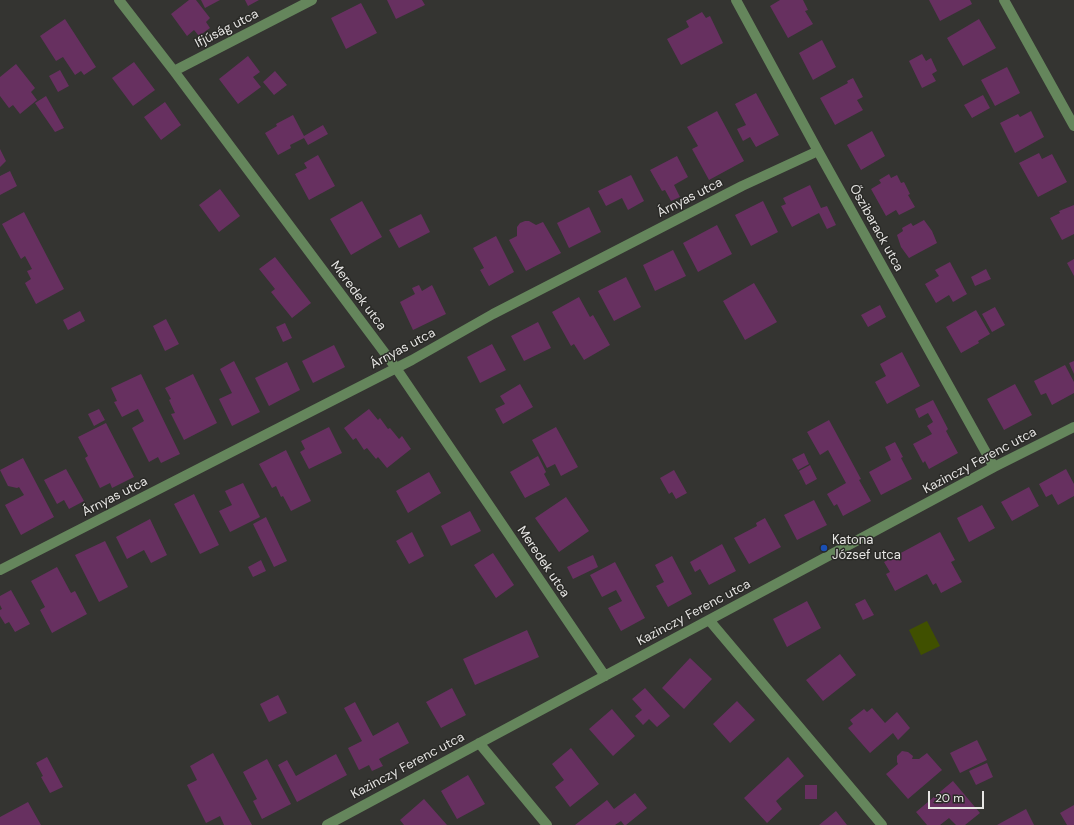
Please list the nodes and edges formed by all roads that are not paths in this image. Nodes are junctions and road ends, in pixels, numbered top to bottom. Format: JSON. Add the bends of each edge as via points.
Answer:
{"nodes":[{"id":1,"x":119,"y":0,"type":"edge"},
{"id":2,"x":312,"y":0,"type":"edge"},
{"id":3,"x":736,"y":0,"type":"edge"},
{"id":4,"x":1004,"y":0,"type":"edge"},
{"id":5,"x":174,"y":71,"type":"junction"},
{"id":6,"x":1074,"y":126,"type":"edge"},
{"id":7,"x":818,"y":151,"type":"junction"},
{"id":8,"x":396,"y":368,"type":"junction"},
{"id":9,"x":1074,"y":426,"type":"edge"},
{"id":10,"x":994,"y":468,"type":"junction"},
{"id":11,"x":0,"y":570,"type":"edge"},
{"id":12,"x":709,"y":620,"type":"junction"},
{"id":13,"x":605,"y":676,"type":"junction"},
{"id":14,"x":479,"y":743,"type":"junction"},
{"id":15,"x":327,"y":825,"type":"edge"},
{"id":16,"x":547,"y":825,"type":"edge"},
{"id":17,"x":882,"y":825,"type":"edge"}],
"edges":[{"from":1,"to":5,"type":"street","name":"Meredek utca"},
{"from":2,"to":5,"type":"street","name":"Ifjúság utca"},
{"from":3,"to":7,"type":"street","name":"Őszibarack utca"},
{"from":4,"to":6,"type":"street"},
{"from":5,"to":8,"type":"street","name":"Meredek utca"},
{"from":7,"to":8,"type":"street","name":"Árnyas utca","via":[[742,186],[493,314]]},
{"from":7,"to":10,"type":"street","name":"Őszibarack utca"},
{"from":8,"to":11,"type":"street","name":"Árnyas utca"},
{"from":8,"to":13,"type":"street","name":"Meredek utca"},
{"from":9,"to":10,"type":"street","name":"Kazinczy Ferenc utca"},
{"from":10,"to":12,"type":"street","name":"Kazinczy Ferenc utca"},
{"from":12,"to":13,"type":"street","name":"Kazinczy Ferenc utca"},
{"from":12,"to":17,"type":"street"},
{"from":13,"to":14,"type":"street","name":"Kazinczy Ferenc utca"},
{"from":14,"to":15,"type":"street","name":"Kazinczy Ferenc utca"},
{"from":14,"to":16,"type":"street"}]}
